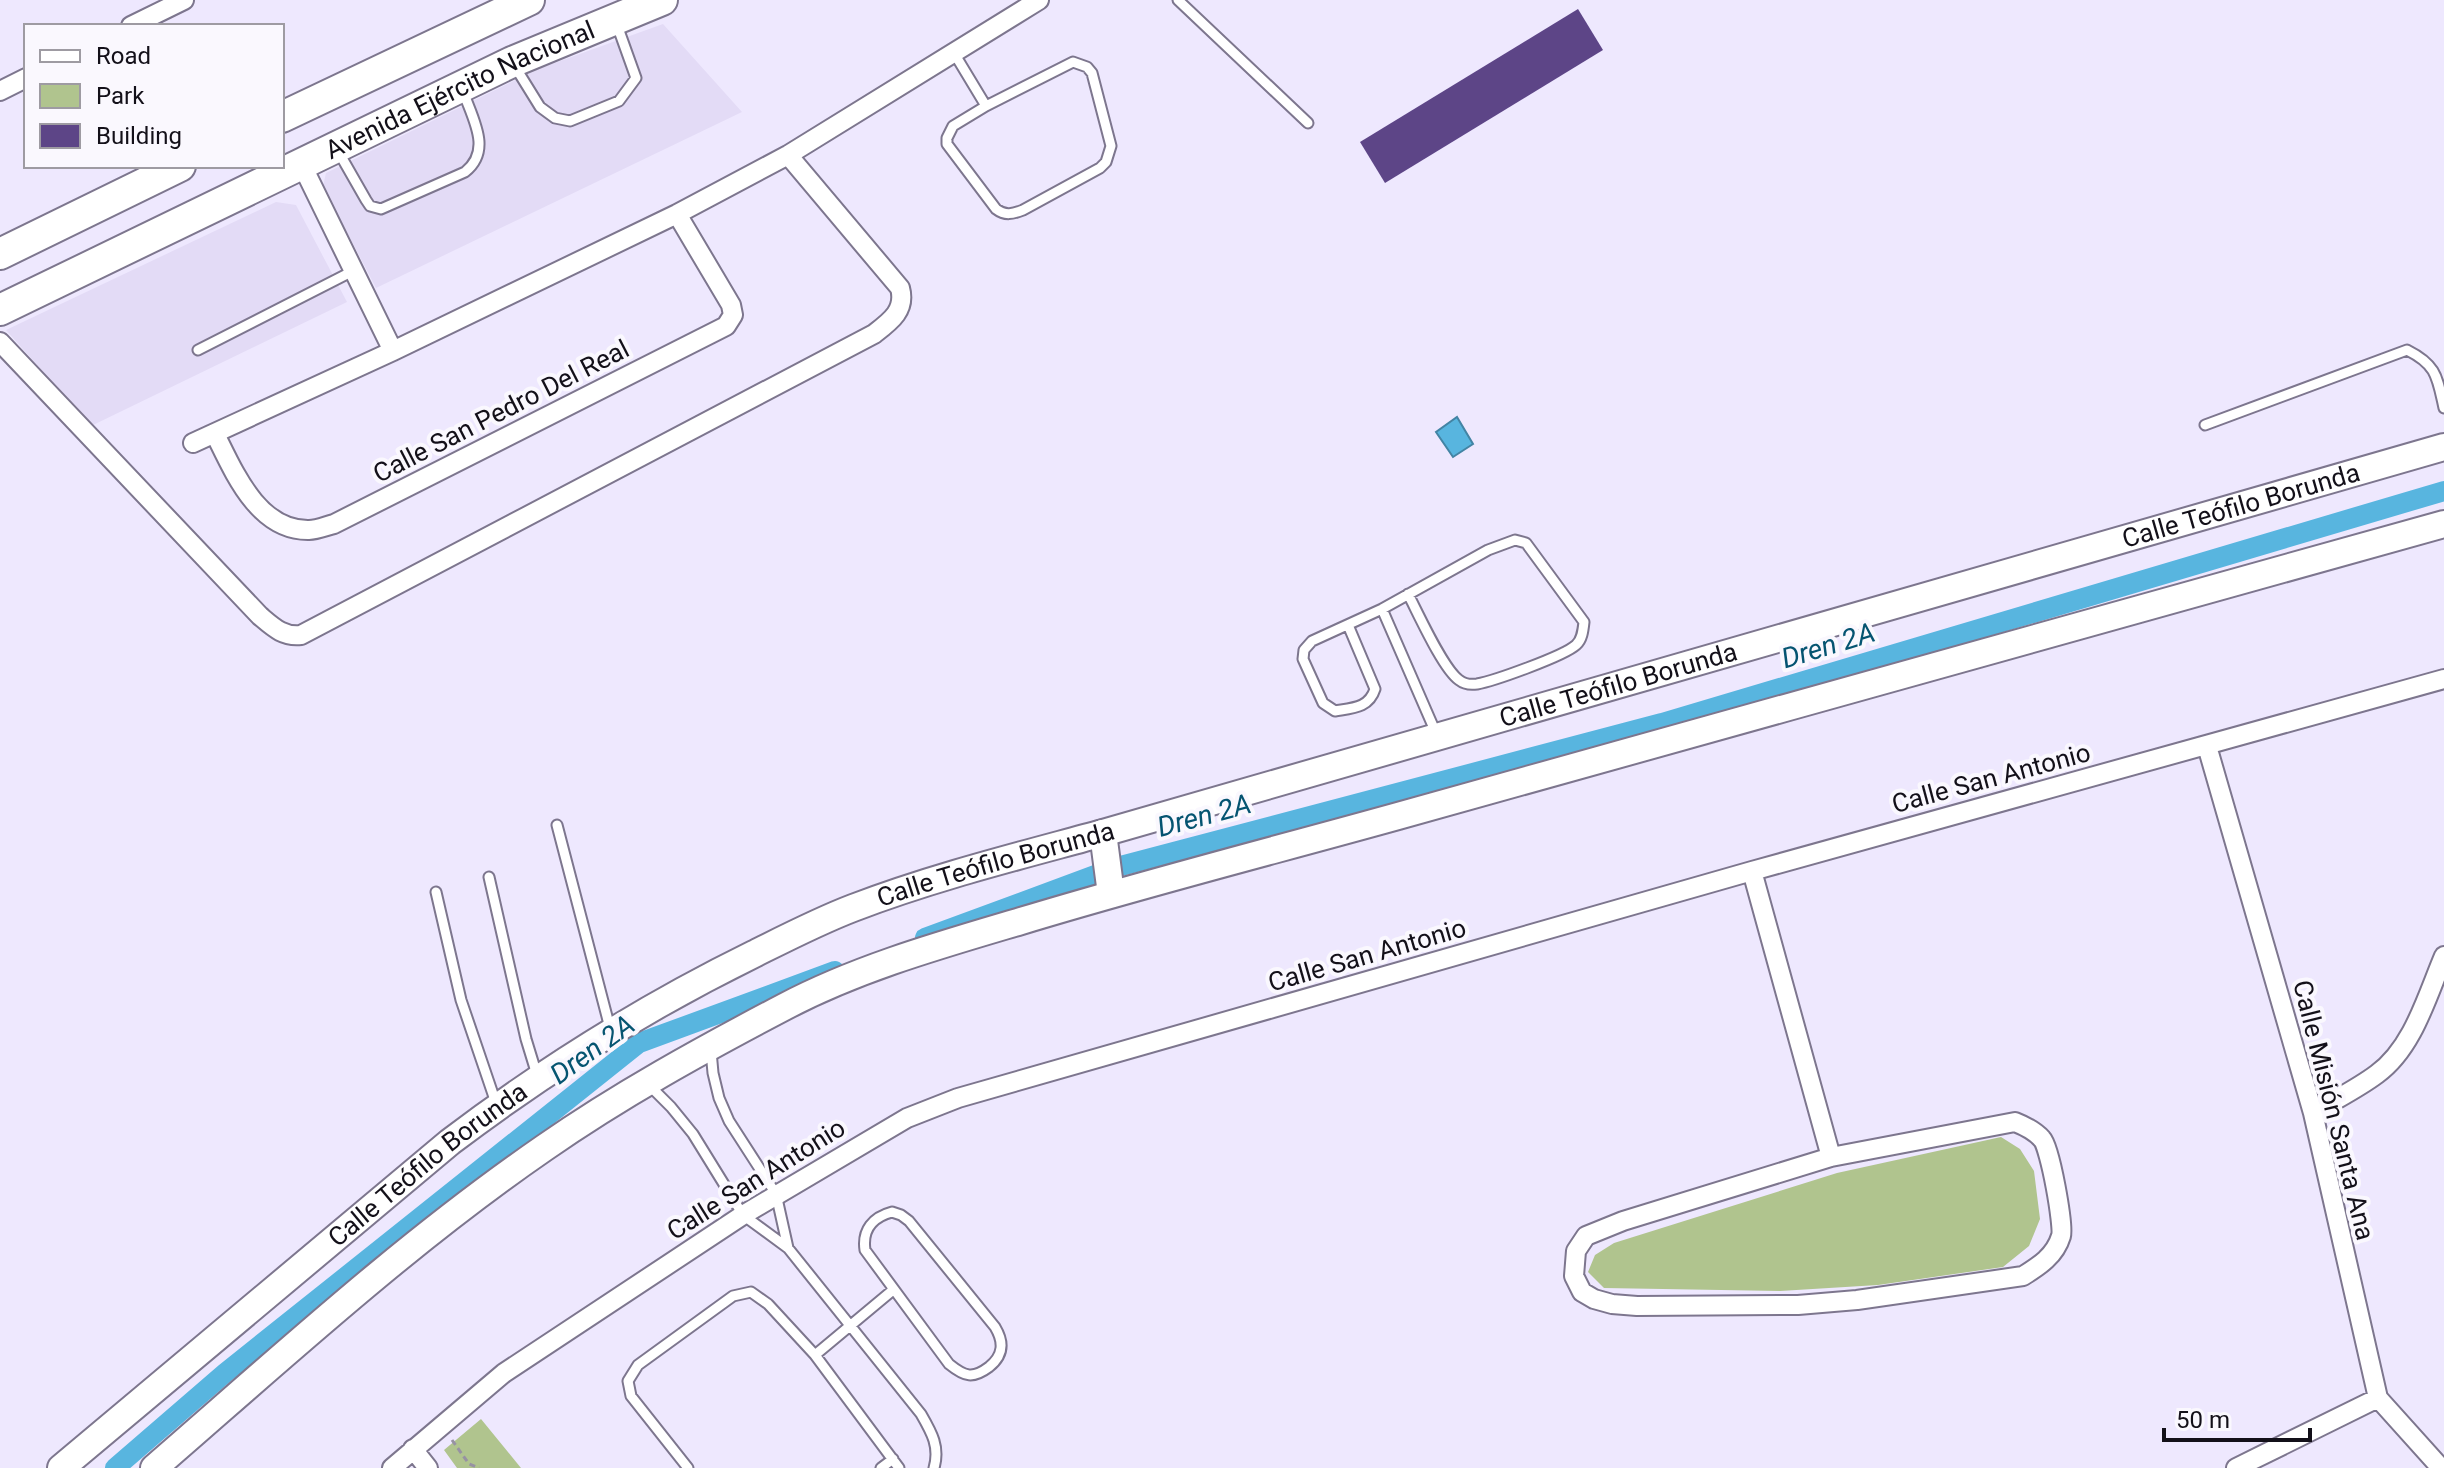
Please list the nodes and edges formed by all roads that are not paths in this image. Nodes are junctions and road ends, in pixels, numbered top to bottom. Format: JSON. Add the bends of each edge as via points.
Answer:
{"nodes":[{"id":1,"x":184,"y":0,"type":"edge"},
{"id":2,"x":529,"y":0,"type":"edge"},
{"id":3,"x":662,"y":0,"type":"edge"},
{"id":4,"x":1039,"y":0,"type":"edge"},
{"id":5,"x":1178,"y":0,"type":"edge"},
{"id":6,"x":615,"y":18,"type":"junction"},
{"id":7,"x":135,"y":24,"type":"edge"},
{"id":8,"x":954,"y":53,"type":"junction"},
{"id":9,"x":512,"y":62,"type":"junction"},
{"id":10,"x":24,"y":79,"type":"edge"},
{"id":11,"x":462,"y":86,"type":"junction"},
{"id":12,"x":0,"y":91,"type":"edge"},
{"id":13,"x":986,"y":106,"type":"junction"},
{"id":14,"x":284,"y":116,"type":"edge"},
{"id":15,"x":1308,"y":123,"type":"dead end"},
{"id":16,"x":336,"y":148,"type":"junction"},
{"id":17,"x":788,"y":155,"type":"junction"},
{"id":18,"x":302,"y":165,"type":"junction"},
{"id":19,"x":176,"y":168,"type":"edge"},
{"id":20,"x":677,"y":214,"type":"junction"},
{"id":21,"x":0,"y":254,"type":"edge"},
{"id":22,"x":353,"y":271,"type":"junction"},
{"id":23,"x":0,"y":310,"type":"edge"},
{"id":24,"x":0,"y":342,"type":"edge"},
{"id":25,"x":198,"y":350,"type":"dead end"},
{"id":26,"x":393,"y":351,"type":"junction"},
{"id":27,"x":2444,"y":408,"type":"edge"},
{"id":28,"x":2205,"y":425,"type":"dead end"},
{"id":29,"x":215,"y":434,"type":"junction"},
{"id":30,"x":193,"y":443,"type":"dead end"},
{"id":31,"x":2444,"y":447,"type":"edge"},
{"id":32,"x":2444,"y":524,"type":"edge"},
{"id":33,"x":1408,"y":594,"type":"junction"},
{"id":34,"x":1382,"y":609,"type":"junction"},
{"id":35,"x":1348,"y":625,"type":"junction"},
{"id":36,"x":2444,"y":679,"type":"edge"},
{"id":37,"x":1437,"y":736,"type":"junction"},
{"id":38,"x":2207,"y":746,"type":"junction"},
{"id":39,"x":557,"y":825,"type":"dead end"},
{"id":40,"x":1104,"y":840,"type":"junction"},
{"id":41,"x":1752,"y":871,"type":"junction"},
{"id":42,"x":489,"y":877,"type":"dead end"},
{"id":43,"x":1111,"y":888,"type":"junction"},
{"id":44,"x":436,"y":892,"type":"dead end"},
{"id":45,"x":2444,"y":956,"type":"edge"},
{"id":46,"x":611,"y":1031,"type":"junction"},
{"id":47,"x":710,"y":1047,"type":"junction"},
{"id":48,"x":538,"y":1078,"type":"junction"},
{"id":49,"x":647,"y":1083,"type":"junction"},
{"id":50,"x":497,"y":1106,"type":"junction"},
{"id":51,"x":2313,"y":1113,"type":"junction"},
{"id":52,"x":1831,"y":1157,"type":"junction"},
{"id":53,"x":776,"y":1194,"type":"junction"},
{"id":54,"x":743,"y":1215,"type":"junction"},
{"id":55,"x":788,"y":1248,"type":"junction"},
{"id":56,"x":893,"y":1290,"type":"junction"},
{"id":57,"x":851,"y":1325,"type":"junction"},
{"id":58,"x":815,"y":1355,"type":"junction"},
{"id":59,"x":2378,"y":1398,"type":"junction"},
{"id":60,"x":413,"y":1449,"type":"junction"},
{"id":61,"x":893,"y":1459,"type":"junction"},
{"id":62,"x":61,"y":1468,"type":"edge"},
{"id":63,"x":154,"y":1468,"type":"edge"},
{"id":64,"x":392,"y":1468,"type":"edge"},
{"id":65,"x":428,"y":1468,"type":"edge"},
{"id":66,"x":688,"y":1468,"type":"edge"},
{"id":67,"x":881,"y":1468,"type":"edge"},
{"id":68,"x":899,"y":1468,"type":"edge"},
{"id":69,"x":934,"y":1468,"type":"edge"},
{"id":70,"x":2236,"y":1468,"type":"edge"},
{"id":71,"x":2441,"y":1468,"type":"edge"}],
"edges":[{"from":1,"to":7,"type":"street"},
{"from":2,"to":14,"type":"main road","name":"Avenida Ejército Nacional"},
{"from":3,"to":6,"type":"main road","name":"Avenida Ejército Nacional"},
{"from":4,"to":8,"type":"street"},
{"from":5,"to":15,"type":"lane"},
{"from":6,"to":9,"type":"main road","name":"Avenida Ejército Nacional"},
{"from":6,"to":9,"type":"lane","via":[[636,78],[619,101],[570,121],[555,118],[540,107]]},
{"from":8,"to":13,"type":"lane"},
{"from":8,"to":17,"type":"street"},
{"from":9,"to":11,"type":"main road","name":"Avenida Ejército Nacional"},
{"from":10,"to":12,"type":"street"},
{"from":11,"to":16,"type":"main road","name":"Avenida Ejército Nacional"},
{"from":11,"to":16,"type":"lane","via":[[481,144],[475,164],[465,172],[381,209],[370,206]]},
{"from":13,"to":13,"type":"lane","via":[[953,126],[947,144],[1001,213],[1023,210],[1106,162],[1111,146],[1092,73],[1080,63]]},
{"from":16,"to":18,"type":"main road","name":"Avenida Ejército Nacional"},
{"from":17,"to":20,"type":"street"},
{"from":17,"to":24,"type":"street","via":[[900,288],[901,307],[886,325],[301,635],[279,632],[260,616]]},
{"from":18,"to":22,"type":"street"},
{"from":18,"to":23,"type":"main road","name":"Avenida Ejército Nacional"},
{"from":19,"to":21,"type":"main road"},
{"from":20,"to":26,"type":"street"},
{"from":20,"to":29,"type":"street","name":"Calle San Pedro Del Real","via":[[731,305],[733,315],[726,326],[334,524],[311,530],[273,518],[240,484]]},
{"from":22,"to":25,"type":"lane"},
{"from":22,"to":26,"type":"street"},
{"from":26,"to":29,"type":"street"},
{"from":27,"to":28,"type":"lane","via":[[2436,371],[2407,350]]},
{"from":29,"to":30,"type":"street"},
{"from":31,"to":37,"type":"main road","name":"Calle Teófilo Borunda"},
{"from":32,"to":43,"type":"main road","via":[[1536,779]]},
{"from":33,"to":33,"type":"lane","via":[[1488,550],[1521,541],[1584,622],[1583,631],[1575,646],[1519,671],[1468,684],[1446,665]]},
{"from":33,"to":34,"type":"lane"},
{"from":34,"to":35,"type":"lane"},
{"from":34,"to":37,"type":"lane"},
{"from":35,"to":35,"type":"lane","via":[[1375,689],[1361,707],[1335,711],[1323,703],[1304,650]]},
{"from":36,"to":38,"type":"street","name":"Calle San Antonio"},
{"from":37,"to":40,"type":"main road","name":"Calle Teófilo Borunda"},
{"from":38,"to":41,"type":"street","name":"Calle San Antonio"},
{"from":38,"to":51,"type":"street","name":"Calle Misión Santa Ana"},
{"from":39,"to":46,"type":"lane"},
{"from":40,"to":43,"type":"main road"},
{"from":40,"to":46,"type":"main road","name":"Calle Teófilo Borunda","via":[[953,874],[849,909],[706,977]]},
{"from":41,"to":52,"type":"street"},
{"from":41,"to":53,"type":"street","name":"Calle San Antonio","via":[[958,1098],[907,1118]]},
{"from":42,"to":48,"type":"lane"},
{"from":43,"to":47,"type":"main road","via":[[875,967],[789,1004]]},
{"from":44,"to":50,"type":"lane","via":[[461,1000]]},
{"from":45,"to":51,"type":"street","via":[[2394,1058],[2378,1074]]},
{"from":46,"to":48,"type":"main road","name":"Calle Teófilo Borunda"},
{"from":47,"to":49,"type":"main road"},
{"from":47,"to":53,"type":"lane","via":[[729,1121]]},
{"from":48,"to":50,"type":"main road","name":"Calle Teófilo Borunda"},
{"from":49,"to":54,"type":"lane","via":[[693,1134]]},
{"from":49,"to":63,"type":"main road","via":[[539,1151],[416,1245]]},
{"from":50,"to":62,"type":"main road","name":"Calle Teófilo Borunda"},
{"from":51,"to":59,"type":"street","name":"Calle Misión Santa Ana"},
{"from":52,"to":52,"type":"street","via":[[2015,1122],[2043,1140],[2049,1154],[2062,1234],[2042,1264],[2023,1276],[1857,1300],[1637,1306],[1612,1304],[1582,1292],[1574,1276],[1576,1251],[1586,1236]]},
{"from":53,"to":54,"type":"street","name":"Calle San Antonio"},
{"from":53,"to":55,"type":"lane"},
{"from":54,"to":55,"type":"lane"},
{"from":54,"to":60,"type":"street","name":"Calle San Antonio","via":[[504,1373]]},
{"from":55,"to":57,"type":"lane"},
{"from":56,"to":56,"type":"lane","via":[[863,1240],[874,1221],[892,1212],[909,1221],[995,1327],[1002,1345],[995,1362],[979,1375],[958,1371]]},
{"from":56,"to":57,"type":"lane"},
{"from":57,"to":58,"type":"lane"},
{"from":57,"to":69,"type":"lane","via":[[934,1436]]},
{"from":58,"to":61,"type":"lane"},
{"from":58,"to":66,"type":"lane","via":[[768,1304],[743,1292],[638,1365],[628,1381],[631,1396]]},
{"from":59,"to":70,"type":"street"},
{"from":59,"to":71,"type":"street","name":"Calle Misión Santa Ana"},
{"from":60,"to":64,"type":"street","name":"Calle San Antonio"},
{"from":60,"to":65,"type":"street"},
{"from":61,"to":67,"type":"lane"},
{"from":61,"to":68,"type":"lane"}]}
